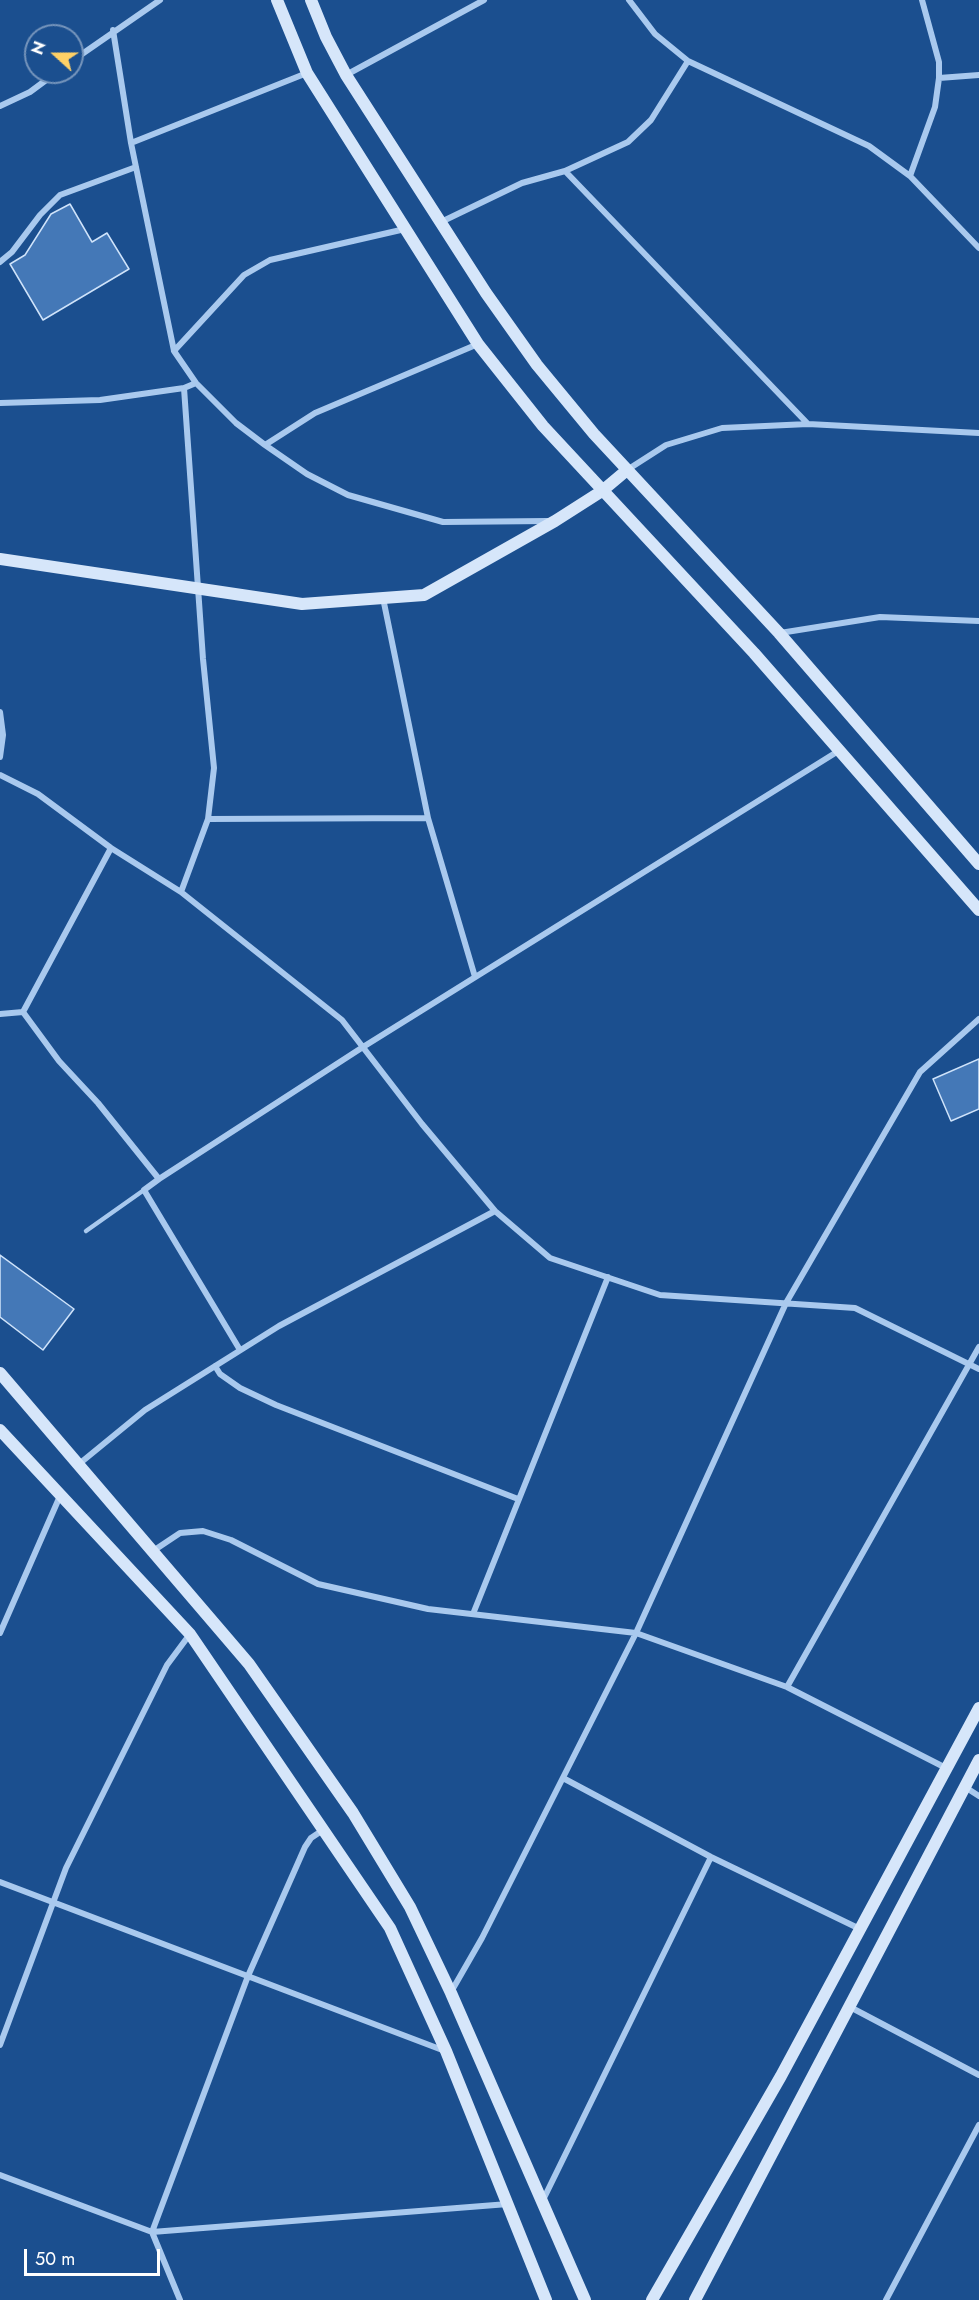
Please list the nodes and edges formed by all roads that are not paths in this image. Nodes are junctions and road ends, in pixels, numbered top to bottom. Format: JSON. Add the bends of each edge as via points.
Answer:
{"nodes":[{"id":1,"x":160,"y":0,"type":"edge"},
{"id":2,"x":278,"y":0,"type":"edge"},
{"id":3,"x":311,"y":0,"type":"edge"},
{"id":4,"x":484,"y":0,"type":"edge"},
{"id":5,"x":629,"y":0,"type":"edge"},
{"id":6,"x":922,"y":0,"type":"edge"},
{"id":7,"x":113,"y":30,"type":"junction"},
{"id":8,"x":84,"y":52,"type":"edge"},
{"id":9,"x":688,"y":61,"type":"junction"},
{"id":10,"x":307,"y":73,"type":"junction"},
{"id":11,"x":346,"y":75,"type":"junction"},
{"id":12,"x":979,"y":75,"type":"edge"},
{"id":13,"x":939,"y":78,"type":"junction"},
{"id":14,"x":41,"y":84,"type":"edge"},
{"id":15,"x":0,"y":106,"type":"edge"},
{"id":16,"x":131,"y":143,"type":"junction"},
{"id":17,"x":136,"y":167,"type":"junction"},
{"id":18,"x":565,"y":171,"type":"junction"},
{"id":19,"x":910,"y":176,"type":"junction"},
{"id":20,"x":441,"y":222,"type":"junction"},
{"id":21,"x":406,"y":229,"type":"junction"},
{"id":22,"x":979,"y":248,"type":"edge"},
{"id":23,"x":0,"y":262,"type":"edge"},
{"id":24,"x":478,"y":344,"type":"junction"},
{"id":25,"x":174,"y":351,"type":"junction"},
{"id":26,"x":196,"y":383,"type":"junction"},
{"id":27,"x":184,"y":388,"type":"junction"},
{"id":28,"x":0,"y":403,"type":"edge"},
{"id":29,"x":808,"y":424,"type":"junction"},
{"id":30,"x":979,"y":434,"type":"edge"},
{"id":31,"x":265,"y":445,"type":"junction"},
{"id":32,"x":627,"y":470,"type":"junction"},
{"id":33,"x":602,"y":491,"type":"junction"},
{"id":34,"x":555,"y":521,"type":"junction"},
{"id":35,"x":0,"y":559,"type":"edge"},
{"id":36,"x":198,"y":589,"type":"junction"},
{"id":37,"x":383,"y":598,"type":"junction"},
{"id":38,"x":979,"y":621,"type":"edge"},
{"id":39,"x":779,"y":633,"type":"junction"},
{"id":40,"x":0,"y":712,"type":"edge"},
{"id":41,"x":841,"y":749,"type":"junction"},
{"id":42,"x":0,"y":757,"type":"edge"},
{"id":43,"x":0,"y":775,"type":"edge"},
{"id":44,"x":428,"y":818,"type":"junction"},
{"id":45,"x":208,"y":819,"type":"junction"},
{"id":46,"x":111,"y":848,"type":"junction"},
{"id":47,"x":979,"y":864,"type":"edge"},
{"id":48,"x":182,"y":892,"type":"junction"},
{"id":49,"x":979,"y":910,"type":"edge"},
{"id":50,"x":475,"y":977,"type":"junction"},
{"id":51,"x":23,"y":1012,"type":"junction"},
{"id":52,"x":0,"y":1014,"type":"edge"},
{"id":53,"x":979,"y":1019,"type":"edge"},
{"id":54,"x":363,"y":1047,"type":"junction"},
{"id":55,"x":159,"y":1179,"type":"junction"},
{"id":56,"x":144,"y":1190,"type":"junction"},
{"id":57,"x":495,"y":1211,"type":"junction"},
{"id":58,"x":86,"y":1231,"type":"dead end"},
{"id":59,"x":608,"y":1277,"type":"junction"},
{"id":60,"x":786,"y":1304,"type":"junction"},
{"id":61,"x":979,"y":1347,"type":"edge"},
{"id":62,"x":240,"y":1350,"type":"junction"},
{"id":63,"x":968,"y":1362,"type":"junction"},
{"id":64,"x":215,"y":1366,"type":"junction"},
{"id":65,"x":979,"y":1369,"type":"edge"},
{"id":66,"x":0,"y":1373,"type":"edge"},
{"id":67,"x":0,"y":1430,"type":"edge"},
{"id":68,"x":79,"y":1464,"type":"junction"},
{"id":69,"x":60,"y":1496,"type":"junction"},
{"id":70,"x":518,"y":1499,"type":"junction"},
{"id":71,"x":153,"y":1551,"type":"junction"},
{"id":72,"x":473,"y":1614,"type":"junction"},
{"id":73,"x":0,"y":1633,"type":"edge"},
{"id":74,"x":636,"y":1633,"type":"junction"},
{"id":75,"x":189,"y":1634,"type":"junction"},
{"id":76,"x":787,"y":1687,"type":"junction"},
{"id":77,"x":979,"y":1708,"type":"edge"},
{"id":78,"x":979,"y":1760,"type":"edge"},
{"id":79,"x":946,"y":1768,"type":"junction"},
{"id":80,"x":563,"y":1778,"type":"junction"},
{"id":81,"x":965,"y":1787,"type":"junction"},
{"id":82,"x":979,"y":1796,"type":"edge"},
{"id":83,"x":323,"y":1830,"type":"junction"},
{"id":84,"x":711,"y":1857,"type":"junction"},
{"id":85,"x":0,"y":1882,"type":"edge"},
{"id":86,"x":53,"y":1903,"type":"junction"},
{"id":87,"x":860,"y":1929,"type":"junction"},
{"id":88,"x":248,"y":1976,"type":"junction"},
{"id":89,"x":451,"y":1993,"type":"junction"},
{"id":90,"x":850,"y":2007,"type":"junction"},
{"id":91,"x":0,"y":2045,"type":"edge"},
{"id":92,"x":446,"y":2051,"type":"junction"},
{"id":93,"x":979,"y":2075,"type":"edge"},
{"id":94,"x":979,"y":2125,"type":"edge"},
{"id":95,"x":0,"y":2175,"type":"edge"},
{"id":96,"x":543,"y":2200,"type":"junction"},
{"id":97,"x":508,"y":2204,"type":"junction"},
{"id":98,"x":152,"y":2232,"type":"junction"},
{"id":99,"x":180,"y":2300,"type":"edge"},
{"id":100,"x":546,"y":2300,"type":"edge"},
{"id":101,"x":585,"y":2300,"type":"edge"},
{"id":102,"x":652,"y":2300,"type":"edge"},
{"id":103,"x":695,"y":2300,"type":"edge"},
{"id":104,"x":886,"y":2300,"type":"edge"}],
"edges":[{"from":1,"to":7,"type":"street"},
{"from":2,"to":10,"type":"street"},
{"from":3,"to":11,"type":"street"},
{"from":4,"to":11,"type":"street"},
{"from":5,"to":9,"type":"street","via":[[655,34]]},
{"from":6,"to":13,"type":"street","via":[[939,62]]},
{"from":7,"to":8,"type":"street"},
{"from":7,"to":16,"type":"street"},
{"from":9,"to":18,"type":"street","via":[[651,120],[628,142]]},
{"from":9,"to":19,"type":"street","via":[[869,147]]},
{"from":10,"to":16,"type":"street"},
{"from":10,"to":21,"type":"street"},
{"from":11,"to":20,"type":"street"},
{"from":12,"to":13,"type":"street"},
{"from":13,"to":19,"type":"street","via":[[935,107]]},
{"from":14,"to":15,"type":"street"},
{"from":16,"to":17,"type":"street"},
{"from":17,"to":23,"type":"street","via":[[60,195]]},
{"from":17,"to":25,"type":"street"},
{"from":18,"to":20,"type":"street","via":[[522,183]]},
{"from":18,"to":29,"type":"street"},
{"from":19,"to":22,"type":"street"},
{"from":20,"to":32,"type":"street","via":[[537,364]]},
{"from":21,"to":24,"type":"street"},
{"from":21,"to":25,"type":"street","via":[[270,260],[244,275]]},
{"from":24,"to":31,"type":"street","via":[[315,413]]},
{"from":24,"to":33,"type":"street","via":[[543,426]]},
{"from":25,"to":26,"type":"street"},
{"from":26,"to":27,"type":"street"},
{"from":26,"to":31,"type":"street","via":[[236,423]]},
{"from":27,"to":28,"type":"street","via":[[100,400]]},
{"from":27,"to":36,"type":"street"},
{"from":29,"to":30,"type":"street"},
{"from":29,"to":32,"type":"street","via":[[722,428],[666,445]]},
{"from":31,"to":34,"type":"street","via":[[307,474],[348,495],[443,522]]},
{"from":32,"to":33,"type":"street"},
{"from":32,"to":39,"type":"street"},
{"from":33,"to":34,"type":"street"},
{"from":33,"to":41,"type":"street"},
{"from":34,"to":37,"type":"street","via":[[424,595]]},
{"from":35,"to":36,"type":"street"},
{"from":36,"to":37,"type":"street","via":[[302,604]]},
{"from":36,"to":45,"type":"street","via":[[214,768]]},
{"from":37,"to":44,"type":"street"},
{"from":38,"to":39,"type":"street","via":[[880,617]]},
{"from":39,"to":47,"type":"street"},
{"from":40,"to":42,"type":"street"},
{"from":41,"to":49,"type":"street"},
{"from":41,"to":50,"type":"street"},
{"from":43,"to":46,"type":"street","via":[[38,794]]},
{"from":44,"to":45,"type":"street"},
{"from":44,"to":50,"type":"street"},
{"from":45,"to":48,"type":"street"},
{"from":46,"to":48,"type":"street"},
{"from":46,"to":51,"type":"street"},
{"from":48,"to":54,"type":"street","via":[[342,1020]]},
{"from":50,"to":54,"type":"street"},
{"from":51,"to":52,"type":"street"},
{"from":51,"to":55,"type":"street","via":[[59,1061]]},
{"from":53,"to":60,"type":"street","via":[[920,1072]]},
{"from":54,"to":55,"type":"street"},
{"from":54,"to":57,"type":"street"},
{"from":55,"to":56,"type":"street"},
{"from":56,"to":58,"type":"lane"},
{"from":56,"to":62,"type":"street"},
{"from":57,"to":59,"type":"street","via":[[550,1258]]},
{"from":57,"to":62,"type":"street"},
{"from":59,"to":60,"type":"street","via":[[660,1295]]},
{"from":59,"to":70,"type":"street"},
{"from":60,"to":63,"type":"street","via":[[855,1308]]},
{"from":60,"to":74,"type":"street"},
{"from":61,"to":63,"type":"street"},
{"from":62,"to":64,"type":"street"},
{"from":63,"to":65,"type":"street"},
{"from":63,"to":76,"type":"street"},
{"from":64,"to":68,"type":"street","via":[[145,1410]]},
{"from":64,"to":70,"type":"street","via":[[240,1388],[276,1405]]},
{"from":66,"to":68,"type":"street"},
{"from":67,"to":69,"type":"street"},
{"from":68,"to":71,"type":"street"},
{"from":69,"to":73,"type":"street"},
{"from":69,"to":75,"type":"street"},
{"from":70,"to":72,"type":"street"},
{"from":71,"to":72,"type":"street","via":[[180,1533],[203,1531],[231,1540],[318,1584],[428,1609]]},
{"from":71,"to":89,"type":"street","via":[[249,1664],[353,1813],[410,1907]]},
{"from":72,"to":74,"type":"street"},
{"from":74,"to":76,"type":"street"},
{"from":74,"to":80,"type":"street"},
{"from":75,"to":83,"type":"street"},
{"from":75,"to":86,"type":"street","via":[[167,1665],[66,1868]]},
{"from":76,"to":79,"type":"street"},
{"from":77,"to":79,"type":"street"},
{"from":78,"to":81,"type":"street"},
{"from":79,"to":87,"type":"street"},
{"from":80,"to":84,"type":"street"},
{"from":80,"to":89,"type":"street"},
{"from":81,"to":82,"type":"street"},
{"from":81,"to":90,"type":"street"},
{"from":83,"to":88,"type":"street","via":[[305,1847]]},
{"from":83,"to":92,"type":"street","via":[[390,1928]]},
{"from":84,"to":87,"type":"street"},
{"from":84,"to":96,"type":"street"},
{"from":85,"to":86,"type":"street"},
{"from":86,"to":88,"type":"street"},
{"from":86,"to":91,"type":"street"},
{"from":87,"to":102,"type":"street"},
{"from":88,"to":92,"type":"street"},
{"from":88,"to":98,"type":"street"},
{"from":89,"to":96,"type":"street"},
{"from":90,"to":93,"type":"street"},
{"from":90,"to":103,"type":"street"},
{"from":92,"to":97,"type":"street"},
{"from":94,"to":104,"type":"street"},
{"from":95,"to":98,"type":"street"},
{"from":96,"to":101,"type":"street"},
{"from":97,"to":98,"type":"street"},
{"from":97,"to":100,"type":"street"},
{"from":98,"to":99,"type":"street"}]}
